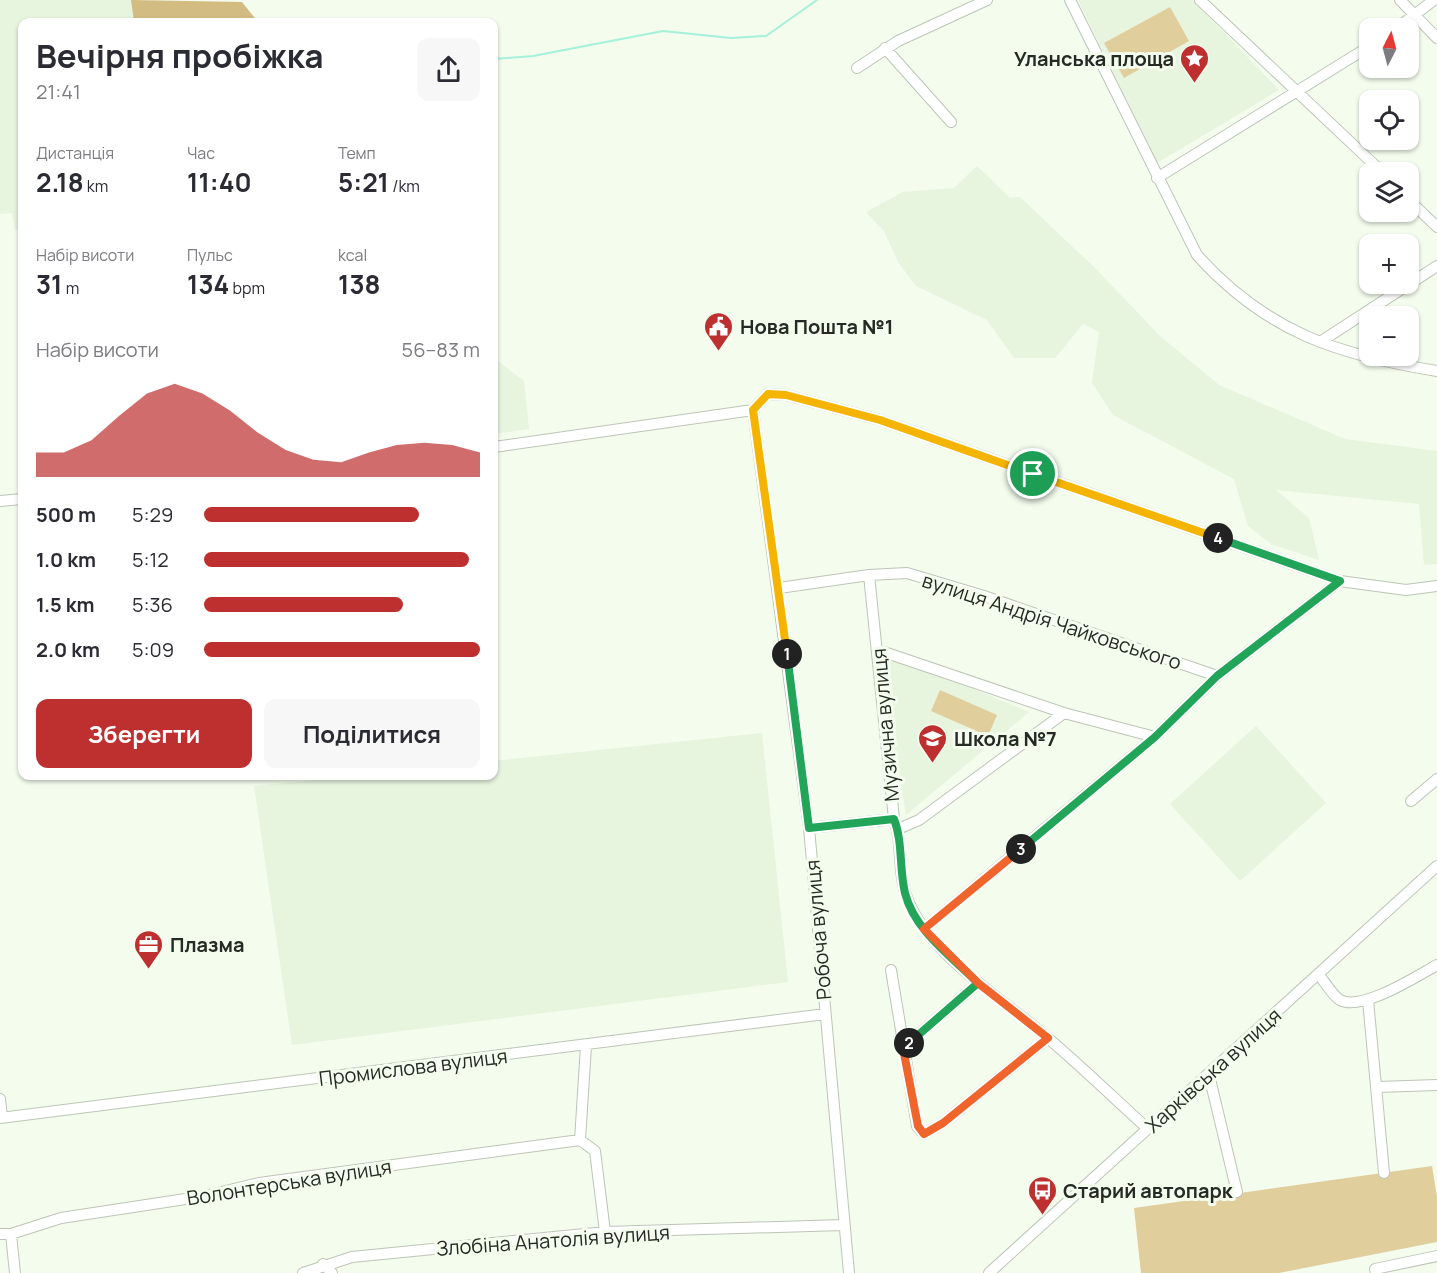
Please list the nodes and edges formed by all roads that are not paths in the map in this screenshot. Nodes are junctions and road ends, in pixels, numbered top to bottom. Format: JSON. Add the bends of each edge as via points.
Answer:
{"nodes":[{"id":1,"x":987,"y":0,"type":"edge"},
{"id":2,"x":1070,"y":0,"type":"edge"},
{"id":3,"x":1200,"y":0,"type":"edge"},
{"id":4,"x":1400,"y":0,"type":"edge"},
{"id":5,"x":1434,"y":0,"type":"edge"},
{"id":6,"x":1416,"y":16,"type":"junction"},
{"id":7,"x":1413,"y":18,"type":"edge"},
{"id":8,"x":1437,"y":38,"type":"edge"},
{"id":9,"x":885,"y":48,"type":"junction"},
{"id":10,"x":1359,"y":53,"type":"edge"},
{"id":11,"x":857,"y":68,"type":"dead end"},
{"id":12,"x":1298,"y":91,"type":"junction"},
{"id":13,"x":951,"y":122,"type":"dead end"},
{"id":14,"x":1372,"y":162,"type":"edge"},
{"id":15,"x":1157,"y":178,"type":"junction"},
{"id":16,"x":1419,"y":210,"type":"edge"},
{"id":17,"x":1437,"y":227,"type":"edge"},
{"id":18,"x":1437,"y":266,"type":"edge"},
{"id":19,"x":1320,"y":342,"type":"junction"},
{"id":20,"x":1437,"y":371,"type":"edge"},
{"id":21,"x":753,"y":410,"type":"junction"},
{"id":22,"x":498,"y":446,"type":"edge"},
{"id":23,"x":18,"y":499,"type":"edge"},
{"id":24,"x":0,"y":501,"type":"edge"},
{"id":25,"x":869,"y":574,"type":"junction"},
{"id":26,"x":1340,"y":581,"type":"junction"},
{"id":27,"x":1437,"y":586,"type":"edge"},
{"id":28,"x":779,"y":588,"type":"junction"},
{"id":29,"x":878,"y":650,"type":"junction"},
{"id":30,"x":1217,"y":676,"type":"junction"},
{"id":31,"x":1064,"y":713,"type":"junction"},
{"id":32,"x":1155,"y":737,"type":"junction"},
{"id":33,"x":1437,"y":779,"type":"edge"},
{"id":34,"x":1411,"y":801,"type":"dead end"},
{"id":35,"x":896,"y":824,"type":"junction"},
{"id":36,"x":809,"y":828,"type":"junction"},
{"id":37,"x":1437,"y":866,"type":"edge"},
{"id":38,"x":924,"y":929,"type":"junction"},
{"id":39,"x":1437,"y":966,"type":"edge"},
{"id":40,"x":891,"y":970,"type":"dead end"},
{"id":41,"x":1319,"y":975,"type":"junction"},
{"id":42,"x":978,"y":983,"type":"junction"},
{"id":43,"x":1368,"y":1000,"type":"junction"},
{"id":44,"x":825,"y":1014,"type":"junction"},
{"id":45,"x":1048,"y":1038,"type":"junction"},
{"id":46,"x":586,"y":1046,"type":"junction"},
{"id":47,"x":903,"y":1048,"type":"junction"},
{"id":48,"x":1209,"y":1075,"type":"junction"},
{"id":49,"x":1437,"y":1085,"type":"edge"},
{"id":50,"x":1378,"y":1088,"type":"junction"},
{"id":51,"x":0,"y":1099,"type":"edge"},
{"id":52,"x":1,"y":1118,"type":"edge"},
{"id":53,"x":1148,"y":1129,"type":"junction"},
{"id":54,"x":580,"y":1140,"type":"junction"},
{"id":55,"x":1384,"y":1173,"type":"dead end"},
{"id":56,"x":1237,"y":1192,"type":"dead end"},
{"id":57,"x":843,"y":1225,"type":"junction"},
{"id":58,"x":605,"y":1232,"type":"junction"},
{"id":59,"x":5,"y":1234,"type":"edge"},
{"id":60,"x":1437,"y":1256,"type":"edge"},
{"id":61,"x":322,"y":1264,"type":"junction"},
{"id":62,"x":15,"y":1273,"type":"edge"},
{"id":63,"x":303,"y":1273,"type":"edge"},
{"id":64,"x":332,"y":1273,"type":"edge"},
{"id":65,"x":849,"y":1273,"type":"edge"},
{"id":66,"x":989,"y":1273,"type":"edge"},
{"id":67,"x":1376,"y":1273,"type":"edge"}],
"edges":[{"from":1,"to":9,"type":"street"},
{"from":2,"to":15,"type":"street"},
{"from":3,"to":12,"type":"street"},
{"from":4,"to":6,"type":"street"},
{"from":5,"to":6,"type":"street"},
{"from":6,"to":7,"type":"street"},
{"from":6,"to":8,"type":"street"},
{"from":9,"to":11,"type":"street"},
{"from":9,"to":13,"type":"street"},
{"from":10,"to":12,"type":"street"},
{"from":12,"to":14,"type":"street"},
{"from":12,"to":15,"type":"street"},
{"from":15,"to":19,"type":"street","via":[[1197,255],[1218,278],[1264,315]]},
{"from":16,"to":17,"type":"street"},
{"from":18,"to":19,"type":"street"},
{"from":19,"to":20,"type":"street","via":[[1365,358]]},
{"from":21,"to":22,"type":"street"},
{"from":21,"to":26,"type":"street","via":[[768,394],[786,395],[880,420]]},
{"from":21,"to":28,"type":"street","name":"Робоча вулиця"},
{"from":23,"to":24,"type":"street"},
{"from":25,"to":28,"type":"street","name":"вулиця Андрія Чайковського"},
{"from":25,"to":29,"type":"street","name":"Музична вулиця"},
{"from":25,"to":30,"type":"street","name":"вулиця Андрія Чайковського","via":[[907,573],[962,589]]},
{"from":26,"to":27,"type":"street","via":[[1406,590]]},
{"from":26,"to":30,"type":"street"},
{"from":28,"to":36,"type":"street","name":"Робоча вулиця"},
{"from":29,"to":31,"type":"street"},
{"from":29,"to":35,"type":"street","name":"Музична вулиця"},
{"from":30,"to":32,"type":"street"},
{"from":31,"to":32,"type":"street"},
{"from":31,"to":35,"type":"street","via":[[919,819]]},
{"from":32,"to":38,"type":"street"},
{"from":33,"to":34,"type":"street"},
{"from":35,"to":36,"type":"street"},
{"from":35,"to":38,"type":"street","name":"Музична вулиця","via":[[905,894]]},
{"from":36,"to":44,"type":"street","name":"Робоча вулиця"},
{"from":37,"to":41,"type":"street","name":"Харківська вулиця"},
{"from":38,"to":42,"type":"street","name":"Музична вулиця"},
{"from":39,"to":43,"type":"street"},
{"from":40,"to":47,"type":"street"},
{"from":41,"to":43,"type":"street","via":[[1340,1000],[1353,1004]]},
{"from":41,"to":48,"type":"street","name":"Харківська вулиця"},
{"from":42,"to":45,"type":"street","name":"Музична вулиця"},
{"from":42,"to":47,"type":"street"},
{"from":43,"to":50,"type":"street"},
{"from":44,"to":46,"type":"street","name":"Промислова вулиця"},
{"from":44,"to":57,"type":"street","name":"Робоча вулиця"},
{"from":45,"to":47,"type":"street","via":[[924,1134],[918,1126]]},
{"from":45,"to":53,"type":"street","name":"Музична вулиця"},
{"from":46,"to":52,"type":"street","name":"Промислова вулиця"},
{"from":46,"to":54,"type":"street"},
{"from":48,"to":53,"type":"street","name":"Харківська вулиця"},
{"from":48,"to":56,"type":"street"},
{"from":49,"to":50,"type":"street"},
{"from":50,"to":55,"type":"street"},
{"from":51,"to":52,"type":"street"},
{"from":53,"to":66,"type":"street","name":"Харківська вулиця"},
{"from":54,"to":58,"type":"street","via":[[594,1151]]},
{"from":54,"to":59,"type":"street","name":"Волонтерська вулиця","via":[[259,1183],[205,1196],[61,1218]]},
{"from":57,"to":58,"type":"street","name":"Злобіна Анатолія вулиця"},
{"from":57,"to":65,"type":"street","name":"Робоча вулиця"},
{"from":58,"to":61,"type":"street","name":"Злобіна Анатолія вулиця","via":[[352,1257]]},
{"from":59,"to":62,"type":"street"},
{"from":60,"to":67,"type":"street","via":[[1376,1269]]},
{"from":61,"to":63,"type":"street","name":"Злобіна Анатолія вулиця"},
{"from":61,"to":64,"type":"street"}]}
